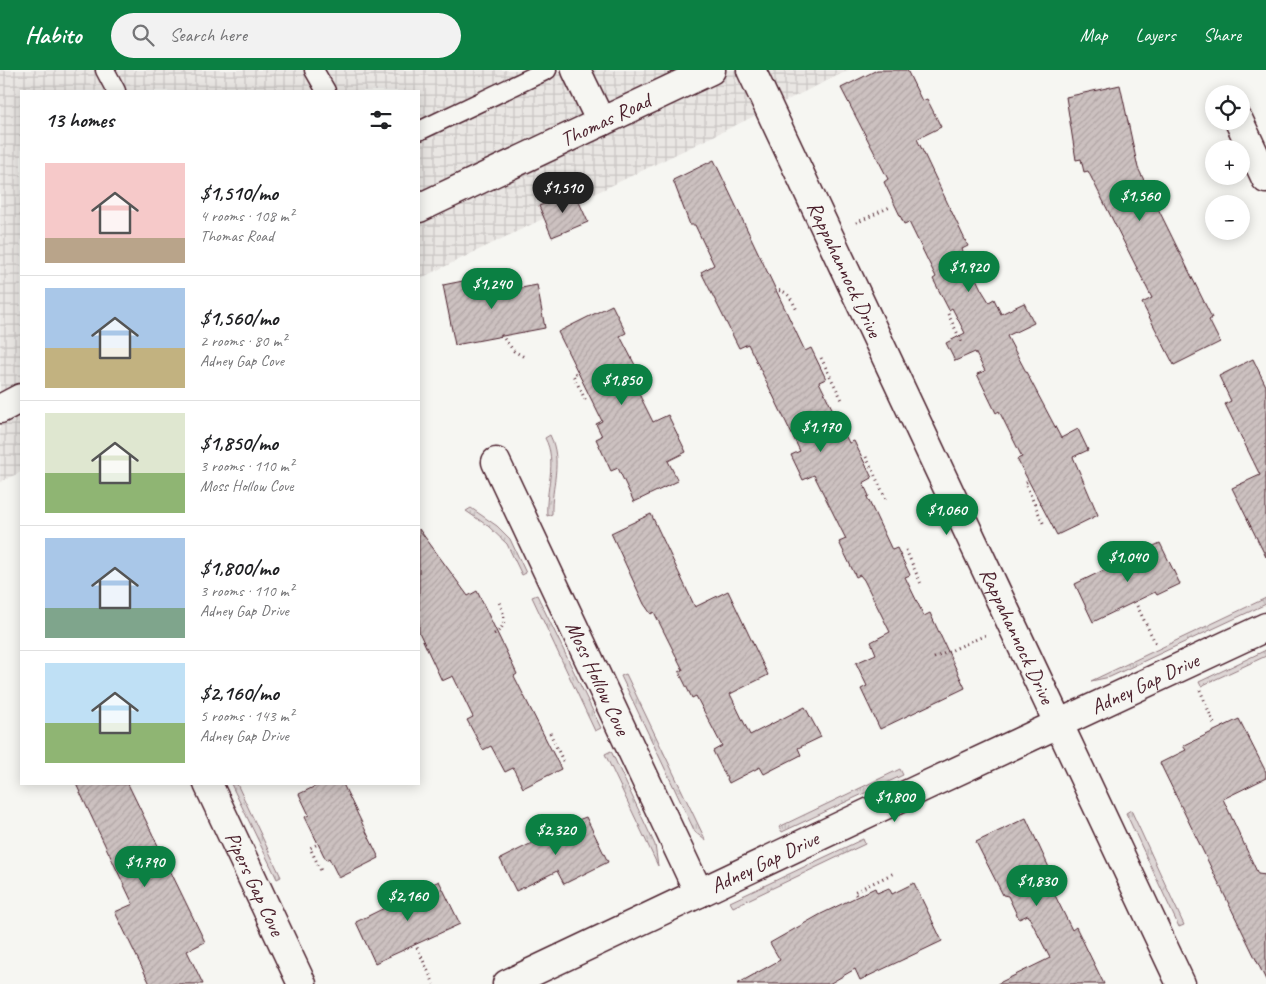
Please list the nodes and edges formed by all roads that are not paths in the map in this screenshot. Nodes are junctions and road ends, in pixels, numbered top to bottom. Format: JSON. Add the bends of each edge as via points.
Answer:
{"nodes":[{"id":1,"x":105,"y":70,"type":"edge"},
{"id":2,"x":314,"y":70,"type":"edge"},
{"id":3,"x":547,"y":70,"type":"edge"},
{"id":4,"x":576,"y":70,"type":"edge"},
{"id":5,"x":711,"y":70,"type":"edge"},
{"id":6,"x":751,"y":70,"type":"edge"},
{"id":7,"x":115,"y":90,"type":"edge"},
{"id":8,"x":325,"y":90,"type":"edge"},
{"id":9,"x":601,"y":122,"type":"junction"},
{"id":10,"x":1243,"y":130,"type":"edge"},
{"id":11,"x":420,"y":131,"type":"edge"},
{"id":12,"x":1266,"y":179,"type":"edge"},
{"id":13,"x":420,"y":208,"type":"edge"},
{"id":14,"x":20,"y":398,"type":"edge"},
{"id":15,"x":0,"y":408,"type":"edge"},
{"id":16,"x":496,"y":462,"type":"dead end"},
{"id":17,"x":1266,"y":627,"type":"edge"},
{"id":18,"x":1059,"y":723,"type":"junction"},
{"id":19,"x":208,"y":785,"type":"edge"},
{"id":20,"x":699,"y":893,"type":"junction"},
{"id":21,"x":302,"y":984,"type":"edge"},
{"id":22,"x":507,"y":984,"type":"edge"},
{"id":23,"x":1181,"y":984,"type":"edge"}],
"edges":[{"from":1,"to":7,"type":"lane"},
{"from":2,"to":8,"type":"lane"},
{"from":3,"to":11,"type":"lane"},
{"from":4,"to":9,"type":"street"},
{"from":5,"to":9,"type":"street","name":"Thomas Road"},
{"from":6,"to":18,"type":"street","name":"Rappahannock Drive"},
{"from":9,"to":13,"type":"street","name":"Thomas Road"},
{"from":10,"to":12,"type":"street"},
{"from":14,"to":15,"type":"street"},
{"from":16,"to":20,"type":"street","name":"Moss Hollow Cove"},
{"from":17,"to":18,"type":"street","name":"Adney Gap Drive"},
{"from":18,"to":20,"type":"street","name":"Adney Gap Drive"},
{"from":18,"to":23,"type":"street","name":"Rappahannock Drive"},
{"from":19,"to":21,"type":"street","name":"Pipers Gap Cove"},
{"from":20,"to":22,"type":"street","name":"Adney Gap Drive"}]}
